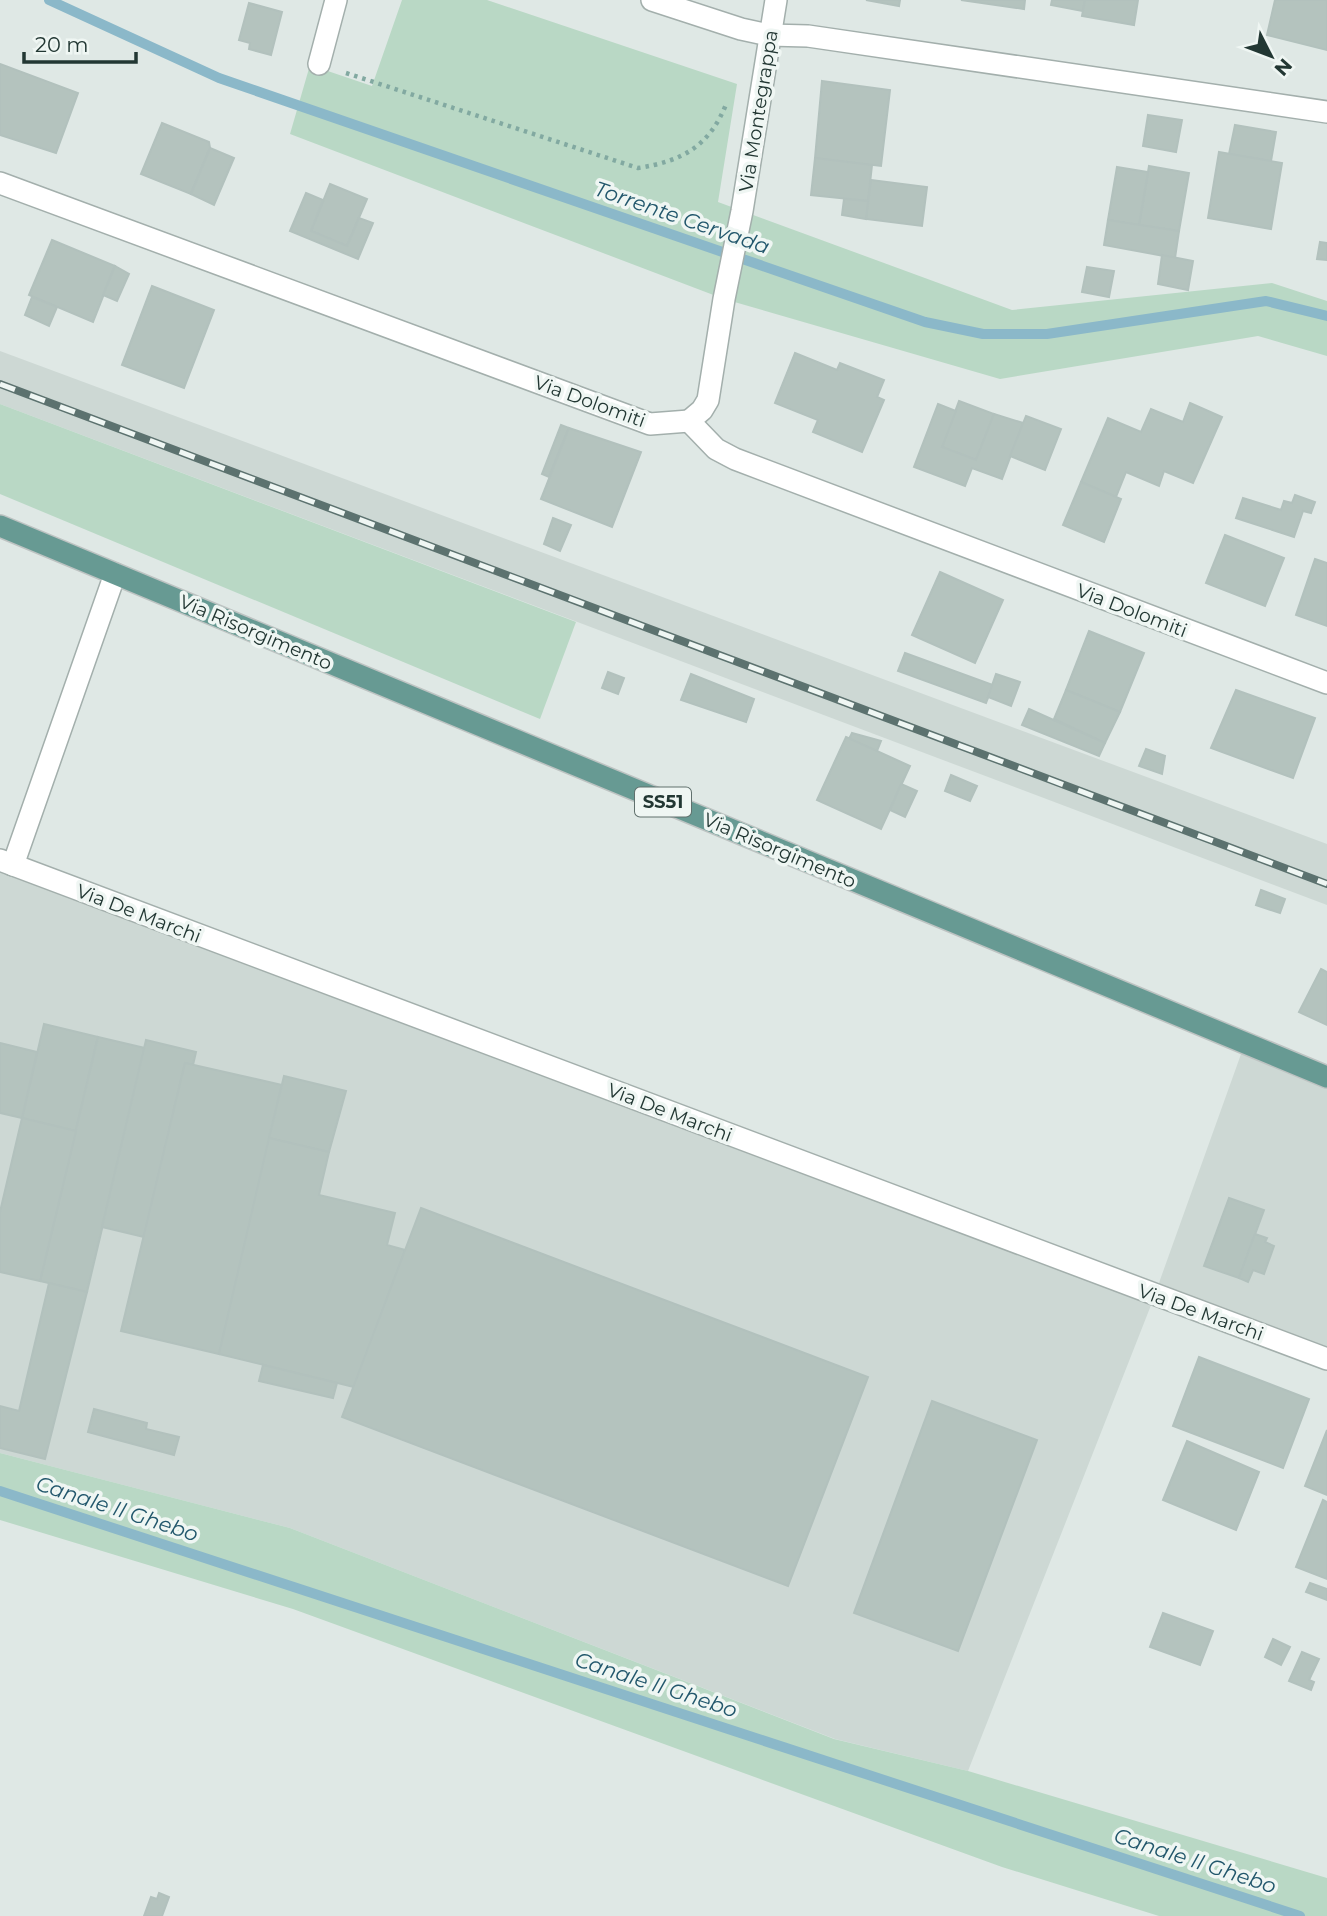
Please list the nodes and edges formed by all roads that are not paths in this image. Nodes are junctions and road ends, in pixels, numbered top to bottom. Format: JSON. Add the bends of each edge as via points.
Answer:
{"nodes":[{"id":1,"x":336,"y":0,"type":"edge"},
{"id":2,"x":652,"y":0,"type":"edge"},
{"id":3,"x":776,"y":0,"type":"edge"},
{"id":4,"x":769,"y":35,"type":"junction"},
{"id":5,"x":318,"y":64,"type":"road end"},
{"id":6,"x":1327,"y":112,"type":"edge"},
{"id":7,"x":0,"y":183,"type":"edge"},
{"id":8,"x":689,"y":421,"type":"junction"},
{"id":9,"x":0,"y":526,"type":"edge"},
{"id":10,"x":115,"y":574,"type":"junction"},
{"id":11,"x":1327,"y":683,"type":"edge"},
{"id":12,"x":7,"y":863,"type":"edge"},
{"id":13,"x":1327,"y":1077,"type":"edge"},
{"id":14,"x":1327,"y":1359,"type":"edge"}],
"edges":[{"from":1,"to":5,"type":"street"},
{"from":2,"to":4,"type":"street"},
{"from":3,"to":4,"type":"street","name":"Via Montegrappa"},
{"from":4,"to":6,"type":"street","via":[[808,36]]},
{"from":4,"to":8,"type":"street","name":"Via Montegrappa","via":[[708,400]]},
{"from":7,"to":8,"type":"street","name":"Via Dolomiti","via":[[650,424]]},
{"from":8,"to":11,"type":"street","name":"Via Dolomiti","via":[[716,449],[735,460]]},
{"from":9,"to":10,"type":"main road","name":"Via Risorgimento","number":"SS51"},
{"from":10,"to":12,"type":"street","name":"Via De Marchi"},
{"from":10,"to":13,"type":"main road","name":"Via Risorgimento","number":"SS51"},
{"from":12,"to":14,"type":"street","name":"Via De Marchi"}]}
